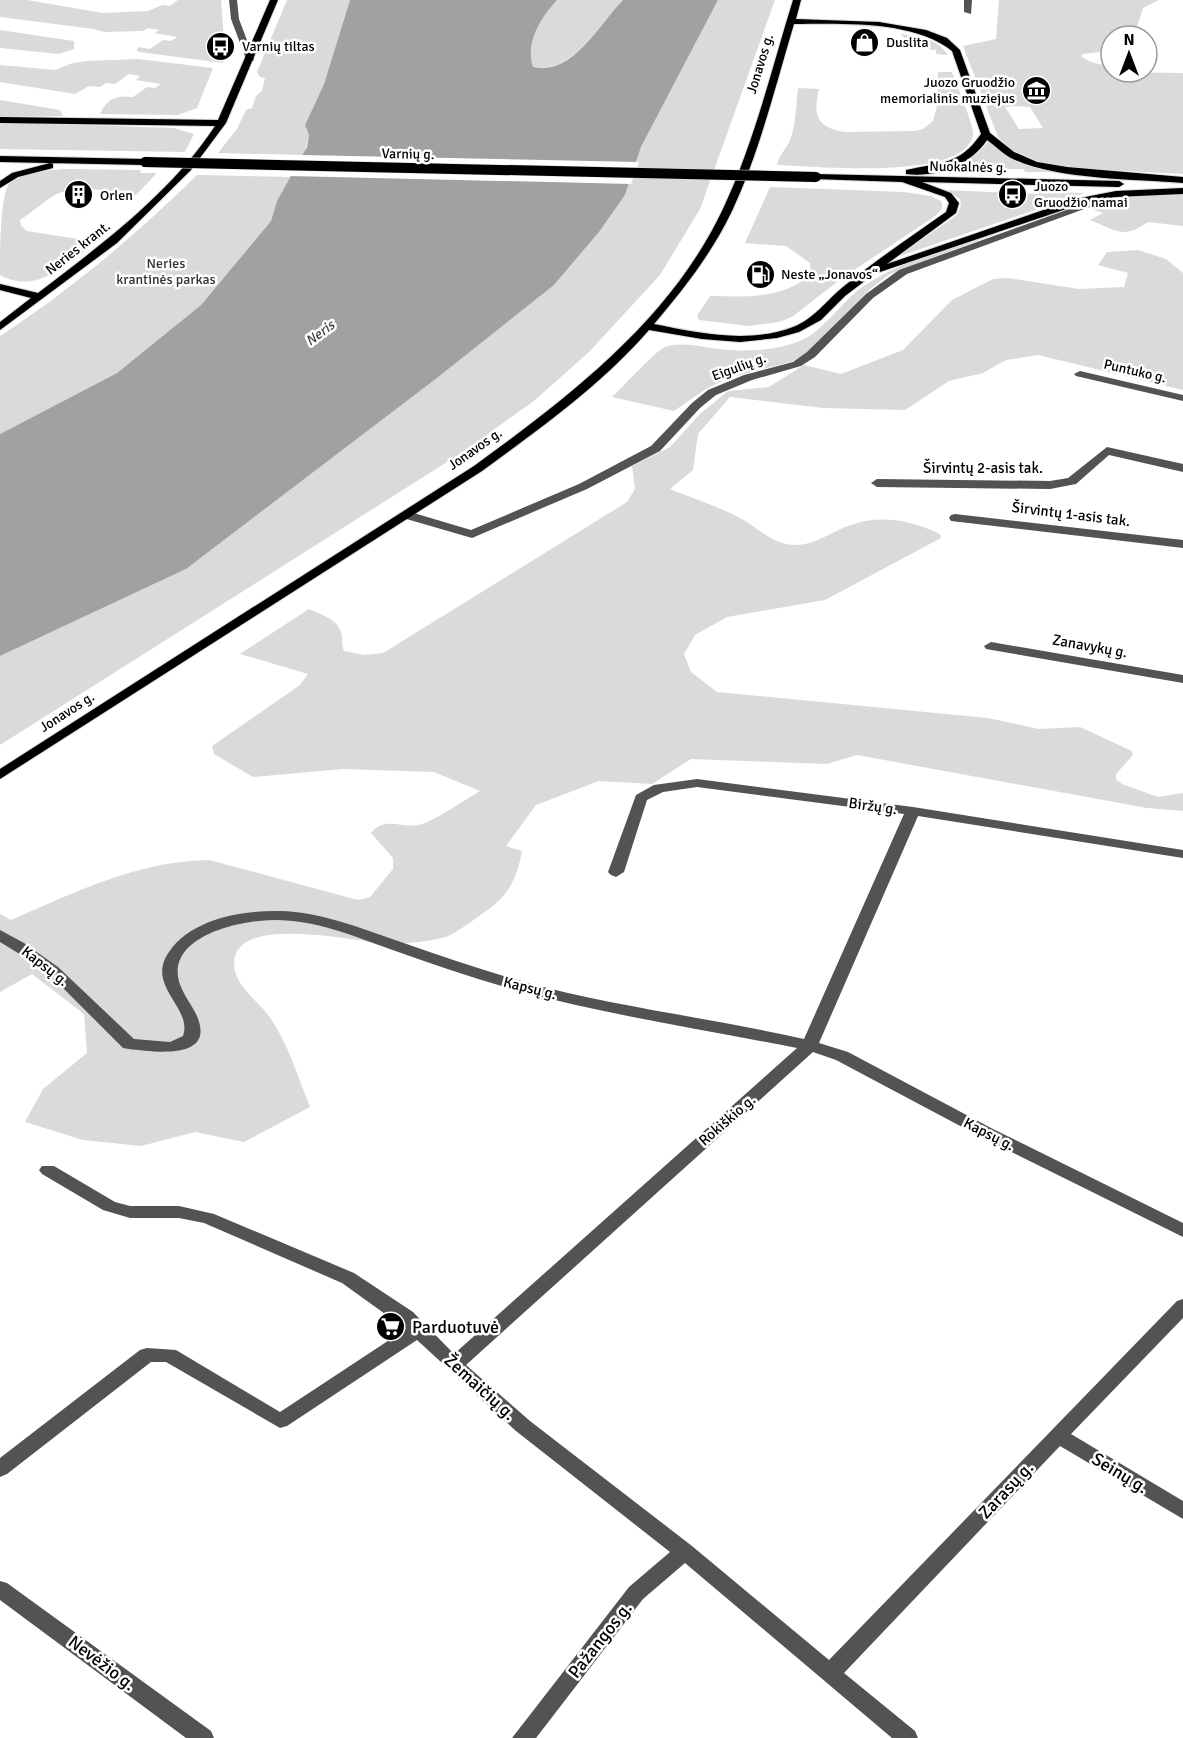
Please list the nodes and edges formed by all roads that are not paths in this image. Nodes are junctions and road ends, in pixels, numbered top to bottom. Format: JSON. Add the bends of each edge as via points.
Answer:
{"nodes":[{"id":1,"x":233,"y":0,"type":"edge"},
{"id":2,"x":274,"y":0,"type":"edge"},
{"id":3,"x":797,"y":0,"type":"edge"},
{"id":4,"x":969,"y":0,"type":"edge"},
{"id":5,"x":968,"y":12,"type":"dead end"},
{"id":6,"x":791,"y":21,"type":"junction"},
{"id":7,"x":250,"y":59,"type":"junction"},
{"id":8,"x":0,"y":120,"type":"edge"},
{"id":9,"x":221,"y":123,"type":"junction"},
{"id":10,"x":986,"y":134,"type":"junction"},
{"id":11,"x":0,"y":157,"type":"edge"},
{"id":12,"x":88,"y":160,"type":"junction"},
{"id":13,"x":816,"y":177,"type":"joint"},
{"id":14,"x":860,"y":178,"type":"junction"},
{"id":15,"x":903,"y":179,"type":"junction"},
{"id":16,"x":1183,"y":181,"type":"edge"},
{"id":17,"x":1120,"y":184,"type":"junction"},
{"id":18,"x":0,"y":185,"type":"edge"},
{"id":19,"x":1183,"y":190,"type":"edge"},
{"id":20,"x":1090,"y":205,"type":"dead end"},
{"id":21,"x":1041,"y":218,"type":"junction"},
{"id":22,"x":868,"y":274,"type":"junction"},
{"id":23,"x":0,"y":287,"type":"edge"},
{"id":24,"x":40,"y":297,"type":"junction"},
{"id":25,"x":646,"y":326,"type":"junction"},
{"id":26,"x":0,"y":327,"type":"edge"},
{"id":27,"x":1080,"y":374,"type":"dead end"},
{"id":28,"x":1183,"y":398,"type":"edge"},
{"id":29,"x":1183,"y":468,"type":"edge"},
{"id":30,"x":877,"y":483,"type":"dead end"},
{"id":31,"x":407,"y":515,"type":"junction"},
{"id":32,"x":955,"y":518,"type":"dead end"},
{"id":33,"x":1183,"y":544,"type":"edge"},
{"id":34,"x":991,"y":646,"type":"dead end"},
{"id":35,"x":1183,"y":679,"type":"edge"},
{"id":36,"x":0,"y":775,"type":"edge"},
{"id":37,"x":913,"y":811,"type":"junction"},
{"id":38,"x":1183,"y":854,"type":"edge"},
{"id":39,"x":616,"y":872,"type":"dead end"},
{"id":40,"x":0,"y":934,"type":"edge"},
{"id":41,"x":810,"y":1046,"type":"junction"},
{"id":42,"x":48,"y":1170,"type":"dead end"},
{"id":43,"x":1183,"y":1231,"type":"edge"},
{"id":44,"x":1183,"y":1306,"type":"edge"},
{"id":45,"x":420,"y":1329,"type":"junction"},
{"id":46,"x":454,"y":1365,"type":"junction"},
{"id":47,"x":1058,"y":1435,"type":"junction"},
{"id":48,"x":0,"y":1469,"type":"edge"},
{"id":49,"x":1183,"y":1511,"type":"edge"},
{"id":50,"x":685,"y":1552,"type":"junction"},
{"id":51,"x":0,"y":1589,"type":"edge"},
{"id":52,"x":829,"y":1674,"type":"junction"},
{"id":53,"x":203,"y":1738,"type":"edge"},
{"id":54,"x":523,"y":1738,"type":"edge"},
{"id":55,"x":907,"y":1738,"type":"edge"}],
"edges":[{"from":1,"to":7,"type":"street","via":[[235,19]]},
{"from":2,"to":7,"type":"main road","name":"Neries krant."},
{"from":3,"to":6,"type":"main road","name":"Jonavos g."},
{"from":4,"to":5,"type":"street"},
{"from":6,"to":10,"type":"main road","via":[[904,28],[946,40],[956,50]]},
{"from":6,"to":25,"type":"main road","name":"Jonavos g.","via":[[749,153],[721,222],[683,282]]},
{"from":7,"to":9,"type":"main road","name":"Neries krant."},
{"from":8,"to":9,"type":"main road"},
{"from":9,"to":24,"type":"main road","name":"Neries krant.","via":[[174,182],[113,241]]},
{"from":10,"to":14,"type":"main road","via":[[971,154],[953,163]]},
{"from":10,"to":16,"type":"main road","via":[[1011,154],[1041,165]]},
{"from":11,"to":12,"type":"main road","name":"Varnių g."},
{"from":12,"to":13,"type":"main road","name":"Varnių g.","bridge":true},
{"from":12,"to":18,"type":"main road","via":[[30,170]]},
{"from":13,"to":14,"type":"main road","name":"Nuokalnės g."},
{"from":14,"to":15,"type":"main road","name":"Nuokalnės g."},
{"from":15,"to":17,"type":"main road","name":"Nuokalnės g."},
{"from":15,"to":22,"type":"main road","via":[[948,195],[954,207]]},
{"from":16,"to":17,"type":"main road","name":"Nuokalnės g."},
{"from":17,"to":19,"type":"main road","name":"Nuokalnės g."},
{"from":19,"to":21,"type":"main road","via":[[1116,194],[1079,201]]},
{"from":20,"to":21,"type":"street","name":"Eigulių g."},
{"from":21,"to":22,"type":"main road"},
{"from":21,"to":31,"type":"street","name":"Eigulių g.","via":[[895,276],[808,357],[716,390],[662,444],[580,486],[472,534]]},
{"from":22,"to":25,"type":"main road","via":[[805,326],[782,334],[723,338]]},
{"from":23,"to":24,"type":"main road"},
{"from":24,"to":26,"type":"main road","name":"Neries krant."},
{"from":25,"to":31,"type":"main road","name":"Jonavos g.","via":[[601,371],[537,425]]},
{"from":27,"to":28,"type":"street","name":"Puntuko g."},
{"from":29,"to":30,"type":"street","name":"Širvintų 2-asis tak.","via":[[1107,451],[1072,480],[1050,485]]},
{"from":31,"to":36,"type":"main road","name":"Jonavos g."},
{"from":32,"to":33,"type":"street","name":"Širvintų 1-asis tak."},
{"from":34,"to":35,"type":"street","name":"Zanavykų g."},
{"from":37,"to":38,"type":"street","name":"Biržų g."},
{"from":37,"to":39,"type":"street","name":"Biržų g.","via":[[697,783],[659,788],[641,798]]},
{"from":37,"to":41,"type":"street","name":"Rokiškio g."},
{"from":40,"to":41,"type":"street","name":"Kapsų g.","via":[[32,952],[83,996],[129,1044],[168,1047],[191,1038],[194,1028],[170,978],[171,961],[180,946],[238,919],[275,915],[343,926],[502,981],[598,1005]]},
{"from":41,"to":43,"type":"street","name":"Kapsų g.","via":[[842,1056]]},
{"from":41,"to":46,"type":"street","name":"Rokiškio g."},
{"from":42,"to":45,"type":"street","name":"Žemaičių g.","via":[[109,1206],[130,1212],[179,1212],[208,1218],[348,1278]]},
{"from":44,"to":47,"type":"street","name":"Zarasų g."},
{"from":45,"to":46,"type":"street","name":"Žemaičių g."},
{"from":45,"to":48,"type":"street","via":[[280,1421],[169,1355],[147,1355]]},
{"from":46,"to":50,"type":"street","name":"Žemaičių g.","via":[[523,1426]]},
{"from":47,"to":49,"type":"street","name":"Seinų g."},
{"from":47,"to":52,"type":"street","name":"Zarasų g."},
{"from":50,"to":52,"type":"street","name":"Žemaičių g."},
{"from":50,"to":54,"type":"street","name":"Pažangos g.","via":[[636,1593]]},
{"from":51,"to":53,"type":"street","name":"Nevėžio g."},
{"from":52,"to":55,"type":"street","name":"Žemaičių g."}]}
